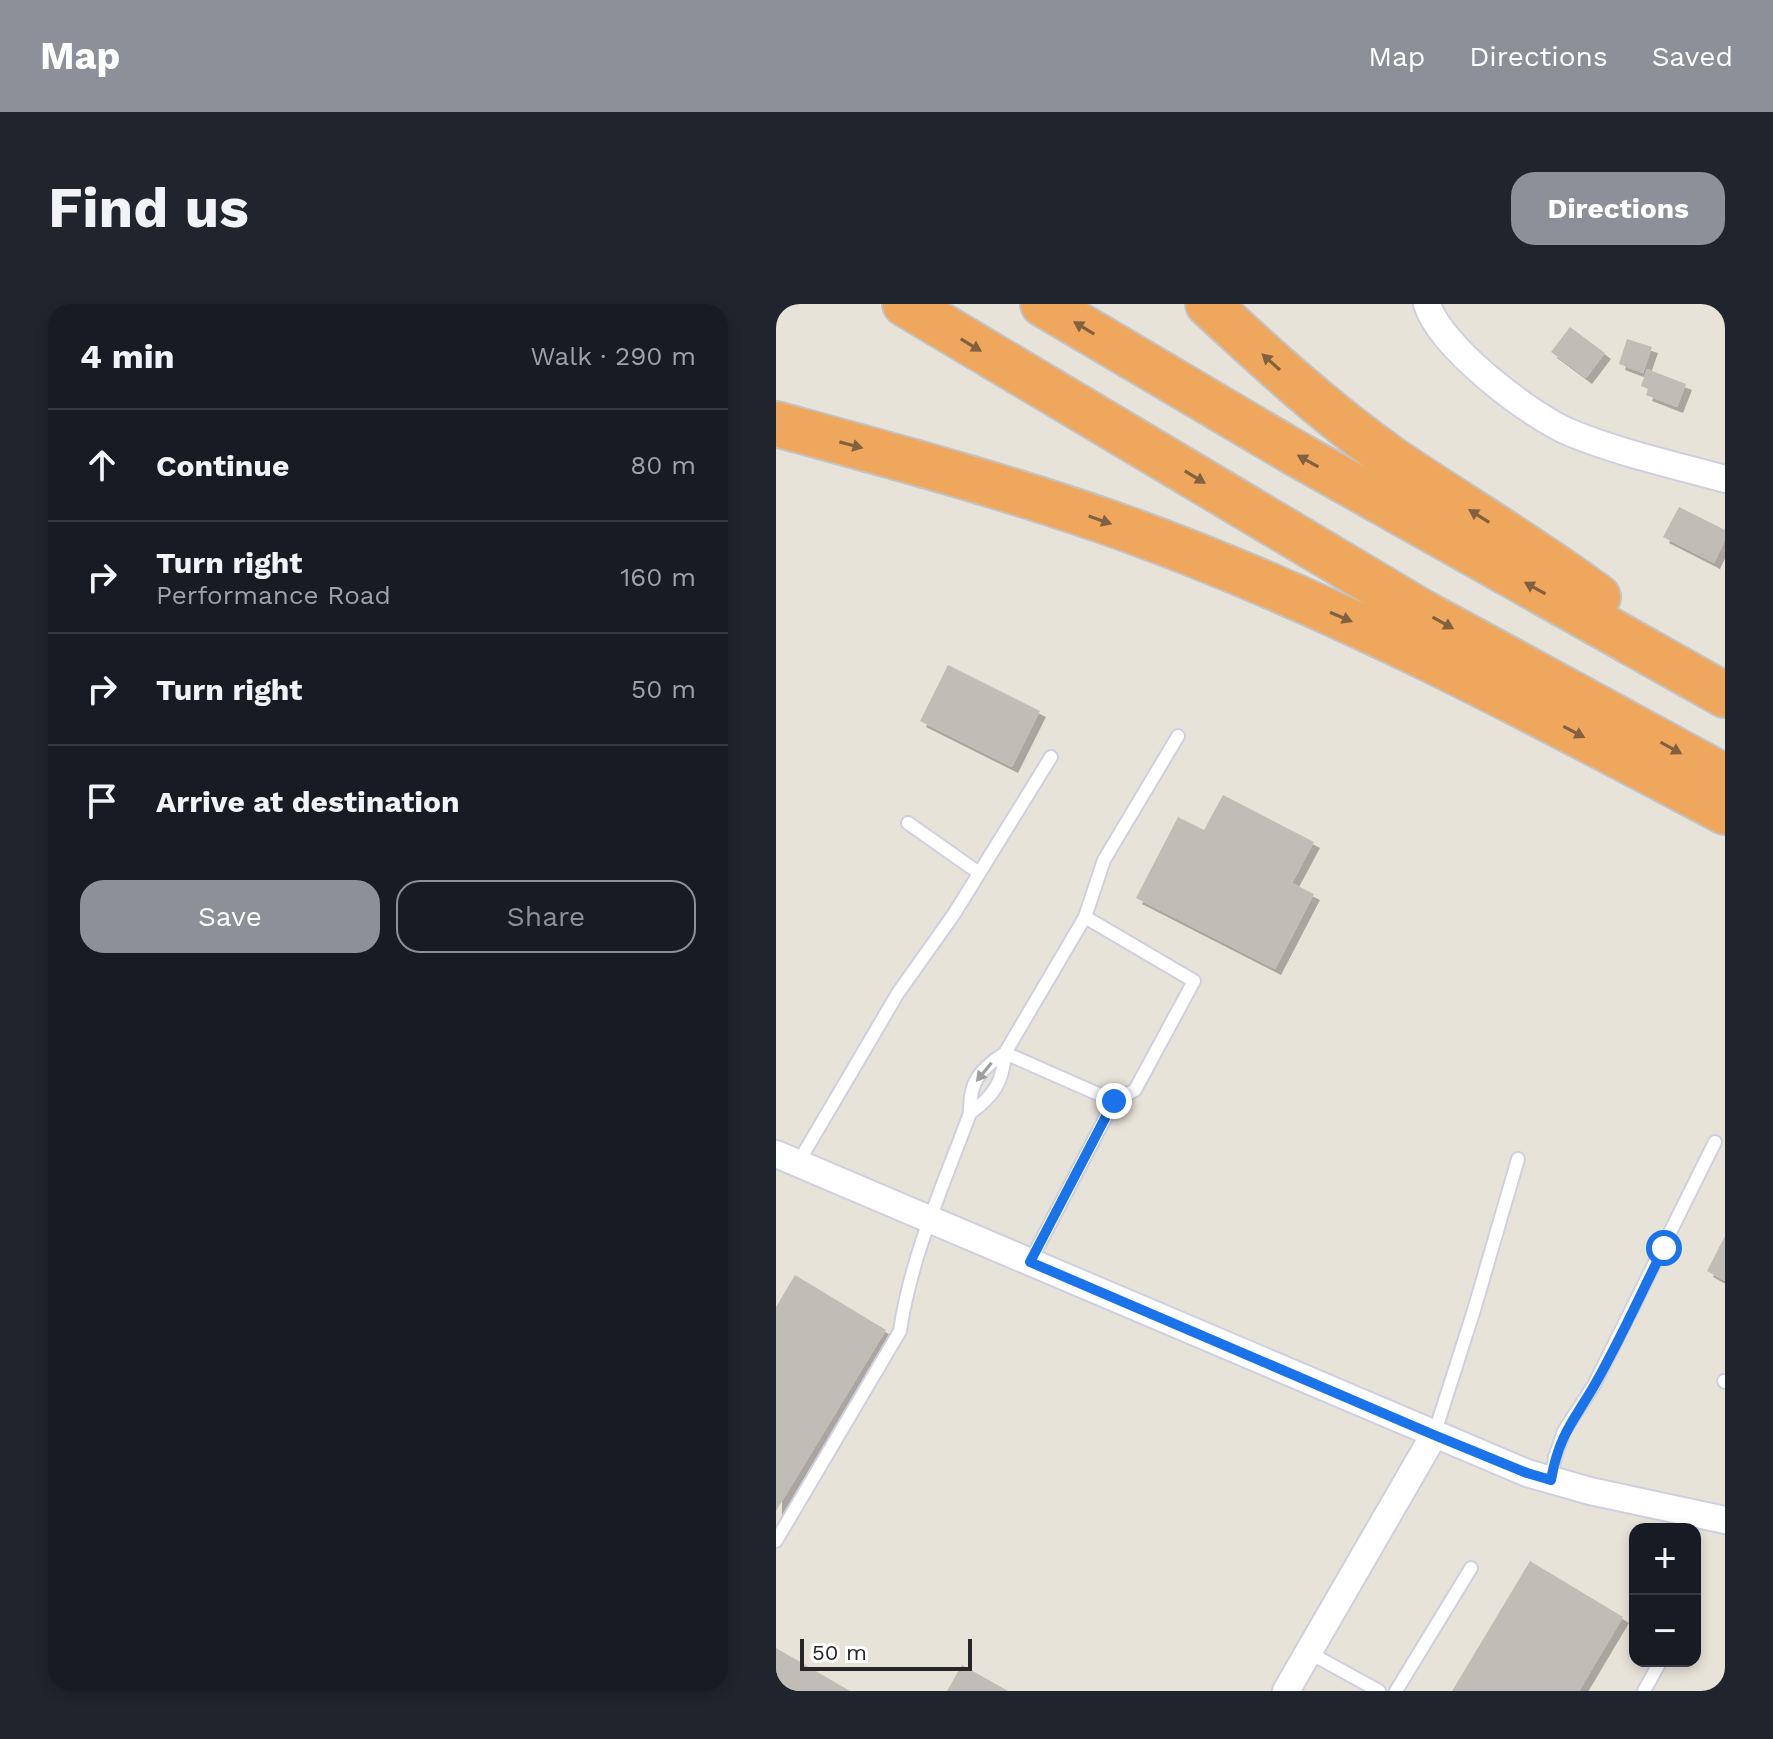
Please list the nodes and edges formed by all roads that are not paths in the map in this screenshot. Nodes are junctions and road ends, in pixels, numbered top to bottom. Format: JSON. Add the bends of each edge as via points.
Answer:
{"nodes":[{"id":1,"x":905,"y":304,"type":"edge"},
{"id":2,"x":1043,"y":304,"type":"edge"},
{"id":3,"x":1208,"y":304,"type":"edge"},
{"id":4,"x":1427,"y":304,"type":"edge"},
{"id":5,"x":776,"y":424,"type":"edge"},
{"id":6,"x":1725,"y":479,"type":"edge"},
{"id":7,"x":1725,"y":693,"type":"edge"},
{"id":8,"x":1178,"y":736,"type":"dead end"},
{"id":9,"x":1051,"y":757,"type":"dead end"},
{"id":10,"x":1725,"y":777,"type":"edge"},
{"id":11,"x":1725,"y":812,"type":"edge"},
{"id":12,"x":908,"y":823,"type":"dead end"},
{"id":13,"x":979,"y":873,"type":"junction"},
{"id":14,"x":1085,"y":917,"type":"junction"},
{"id":15,"x":1005,"y":1053,"type":"junction"},
{"id":16,"x":1114,"y":1101,"type":"junction"},
{"id":17,"x":970,"y":1113,"type":"junction"},
{"id":18,"x":1715,"y":1142,"type":"dead end"},
{"id":19,"x":787,"y":1158,"type":"edge"},
{"id":20,"x":1518,"y":1159,"type":"dead end"},
{"id":21,"x":931,"y":1220,"type":"junction"},
{"id":22,"x":1030,"y":1262,"type":"junction"},
{"id":23,"x":1434,"y":1435,"type":"junction"},
{"id":24,"x":1551,"y":1480,"type":"junction"},
{"id":25,"x":1725,"y":1520,"type":"edge"},
{"id":26,"x":776,"y":1541,"type":"edge"},
{"id":27,"x":1471,"y":1568,"type":"dead end"},
{"id":28,"x":1308,"y":1652,"type":"junction"},
{"id":29,"x":1657,"y":1667,"type":"edge"},
{"id":30,"x":1286,"y":1691,"type":"edge"},
{"id":31,"x":1379,"y":1691,"type":"edge"},
{"id":32,"x":1396,"y":1691,"type":"edge"},
{"id":33,"x":1644,"y":1691,"type":"edge"}],
"edges":[{"from":1,"to":10,"type":"highway","one_way":true,"via":[[1420,611]]},
{"from":7,"to":2,"type":"highway","one_way":true,"via":[[1295,453]]},
{"from":7,"to":3,"type":"highway","one_way":true,"via":[[1552,562],[1388,456],[1294,382]]},
{"from":4,"to":6,"type":"street","via":[[1449,344],[1553,425]]},
{"from":5,"to":11,"type":"highway","one_way":true,"via":[[1002,487],[1249,577],[1394,640]]},
{"from":8,"to":14,"type":"lane","via":[[1104,860]]},
{"from":9,"to":13,"type":"lane"},
{"from":12,"to":13,"type":"lane"},
{"from":13,"to":19,"type":"lane"},
{"from":14,"to":15,"type":"lane"},
{"from":14,"to":16,"type":"lane","via":[[1194,981],[1135,1090]]},
{"from":15,"to":16,"type":"lane"},
{"from":15,"to":17,"type":"lane","via":[[1004,1076]]},
{"from":15,"to":17,"type":"lane","one_way":true,"via":[[987,1065],[970,1093]]},
{"from":16,"to":22,"type":"lane"},
{"from":17,"to":21,"type":"lane"},
{"from":18,"to":24,"type":"lane","via":[[1594,1385],[1564,1431]]},
{"from":19,"to":21,"type":"street"},
{"from":20,"to":23,"type":"lane"},
{"from":21,"to":22,"type":"street"},
{"from":21,"to":26,"type":"lane","via":[[905,1298],[900,1331]]},
{"from":22,"to":23,"type":"street"},
{"from":23,"to":24,"type":"street"},
{"from":23,"to":28,"type":"street"},
{"from":24,"to":25,"type":"street"},
{"from":27,"to":32,"type":"lane"},
{"from":28,"to":30,"type":"street"},
{"from":28,"to":31,"type":"lane"},
{"from":29,"to":33,"type":"lane"}]}
